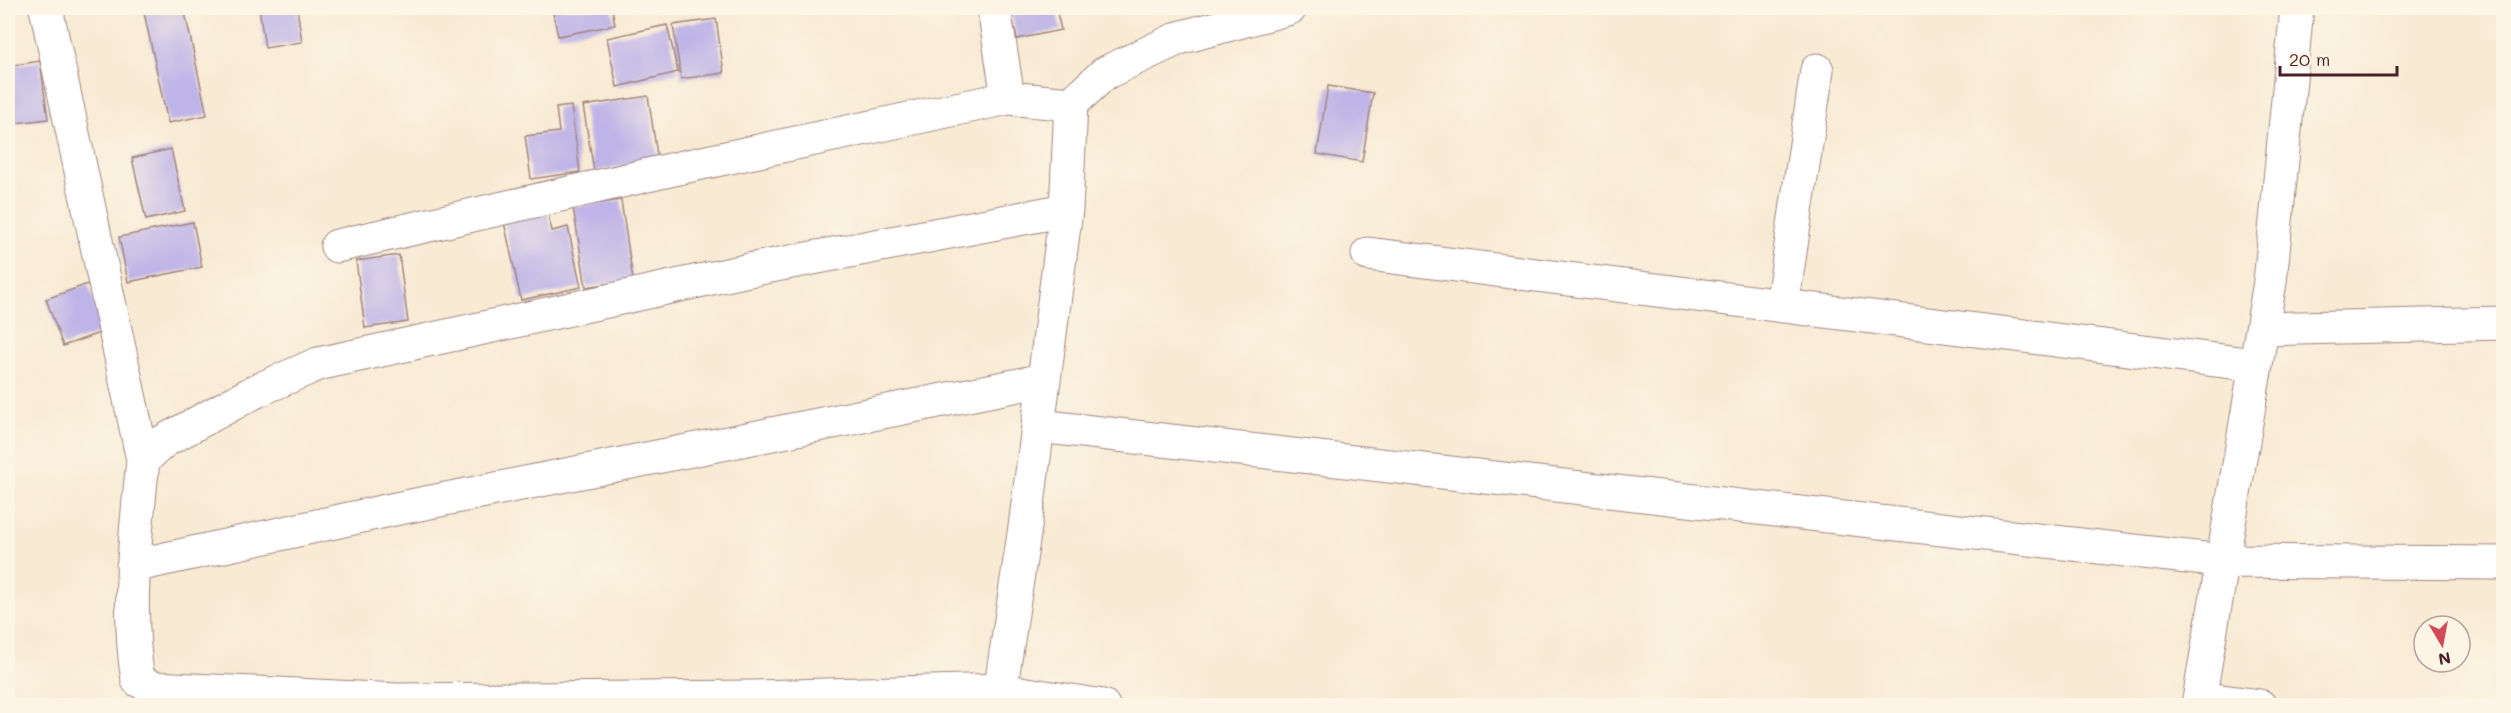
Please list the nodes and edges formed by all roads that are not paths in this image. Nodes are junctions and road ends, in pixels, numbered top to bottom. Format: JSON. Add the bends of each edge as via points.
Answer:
{"nodes":[{"id":1,"x":46,"y":8,"type":"edge"},
{"id":2,"x":993,"y":8,"type":"edge"},
{"id":3,"x":1290,"y":8,"type":"edge"},
{"id":4,"x":2297,"y":8,"type":"edge"},
{"id":5,"x":1817,"y":70,"type":"dead end"},
{"id":6,"x":1008,"y":98,"type":"junction"},
{"id":7,"x":1071,"y":104,"type":"junction"},
{"id":8,"x":1066,"y":210,"type":"junction"},
{"id":9,"x":337,"y":246,"type":"dead end"},
{"id":10,"x":1368,"y":254,"type":"dead end"},
{"id":11,"x":1782,"y":306,"type":"junction"},
{"id":12,"x":2504,"y":323,"type":"edge"},
{"id":13,"x":2262,"y":329,"type":"junction"},
{"id":14,"x":2255,"y":365,"type":"junction"},
{"id":15,"x":1044,"y":380,"type":"junction"},
{"id":16,"x":1039,"y":426,"type":"junction"},
{"id":17,"x":143,"y":460,"type":"junction"},
{"id":18,"x":2222,"y":561,"type":"junction"},
{"id":19,"x":2504,"y":563,"type":"edge"},
{"id":20,"x":133,"y":566,"type":"junction"},
{"id":21,"x":999,"y":698,"type":"edge"},
{"id":22,"x":2198,"y":702,"type":"edge"},
{"id":23,"x":1102,"y":705,"type":"edge"},
{"id":24,"x":2260,"y":705,"type":"edge"}],
"edges":[{"from":1,"to":17,"type":"street"},
{"from":2,"to":6,"type":"street"},
{"from":3,"to":7,"type":"street","via":[[1179,38],[1105,73]]},
{"from":4,"to":13,"type":"street"},
{"from":5,"to":11,"type":"street"},
{"from":6,"to":7,"type":"street"},
{"from":6,"to":9,"type":"street"},
{"from":7,"to":8,"type":"street"},
{"from":8,"to":15,"type":"street"},
{"from":8,"to":17,"type":"street","via":[[749,270],[318,364],[215,413],[164,441]]},
{"from":10,"to":11,"type":"street"},
{"from":11,"to":14,"type":"street"},
{"from":12,"to":13,"type":"street"},
{"from":13,"to":14,"type":"street"},
{"from":14,"to":18,"type":"street"},
{"from":15,"to":16,"type":"street"},
{"from":15,"to":20,"type":"street","via":[[390,510]]},
{"from":16,"to":18,"type":"street"},
{"from":16,"to":21,"type":"street"},
{"from":17,"to":20,"type":"street"},
{"from":18,"to":19,"type":"street"},
{"from":18,"to":22,"type":"street"},
{"from":20,"to":21,"type":"street","via":[[133,651],[138,680],[153,688],[396,700]]},
{"from":21,"to":23,"type":"street"},
{"from":22,"to":24,"type":"street"}]}
